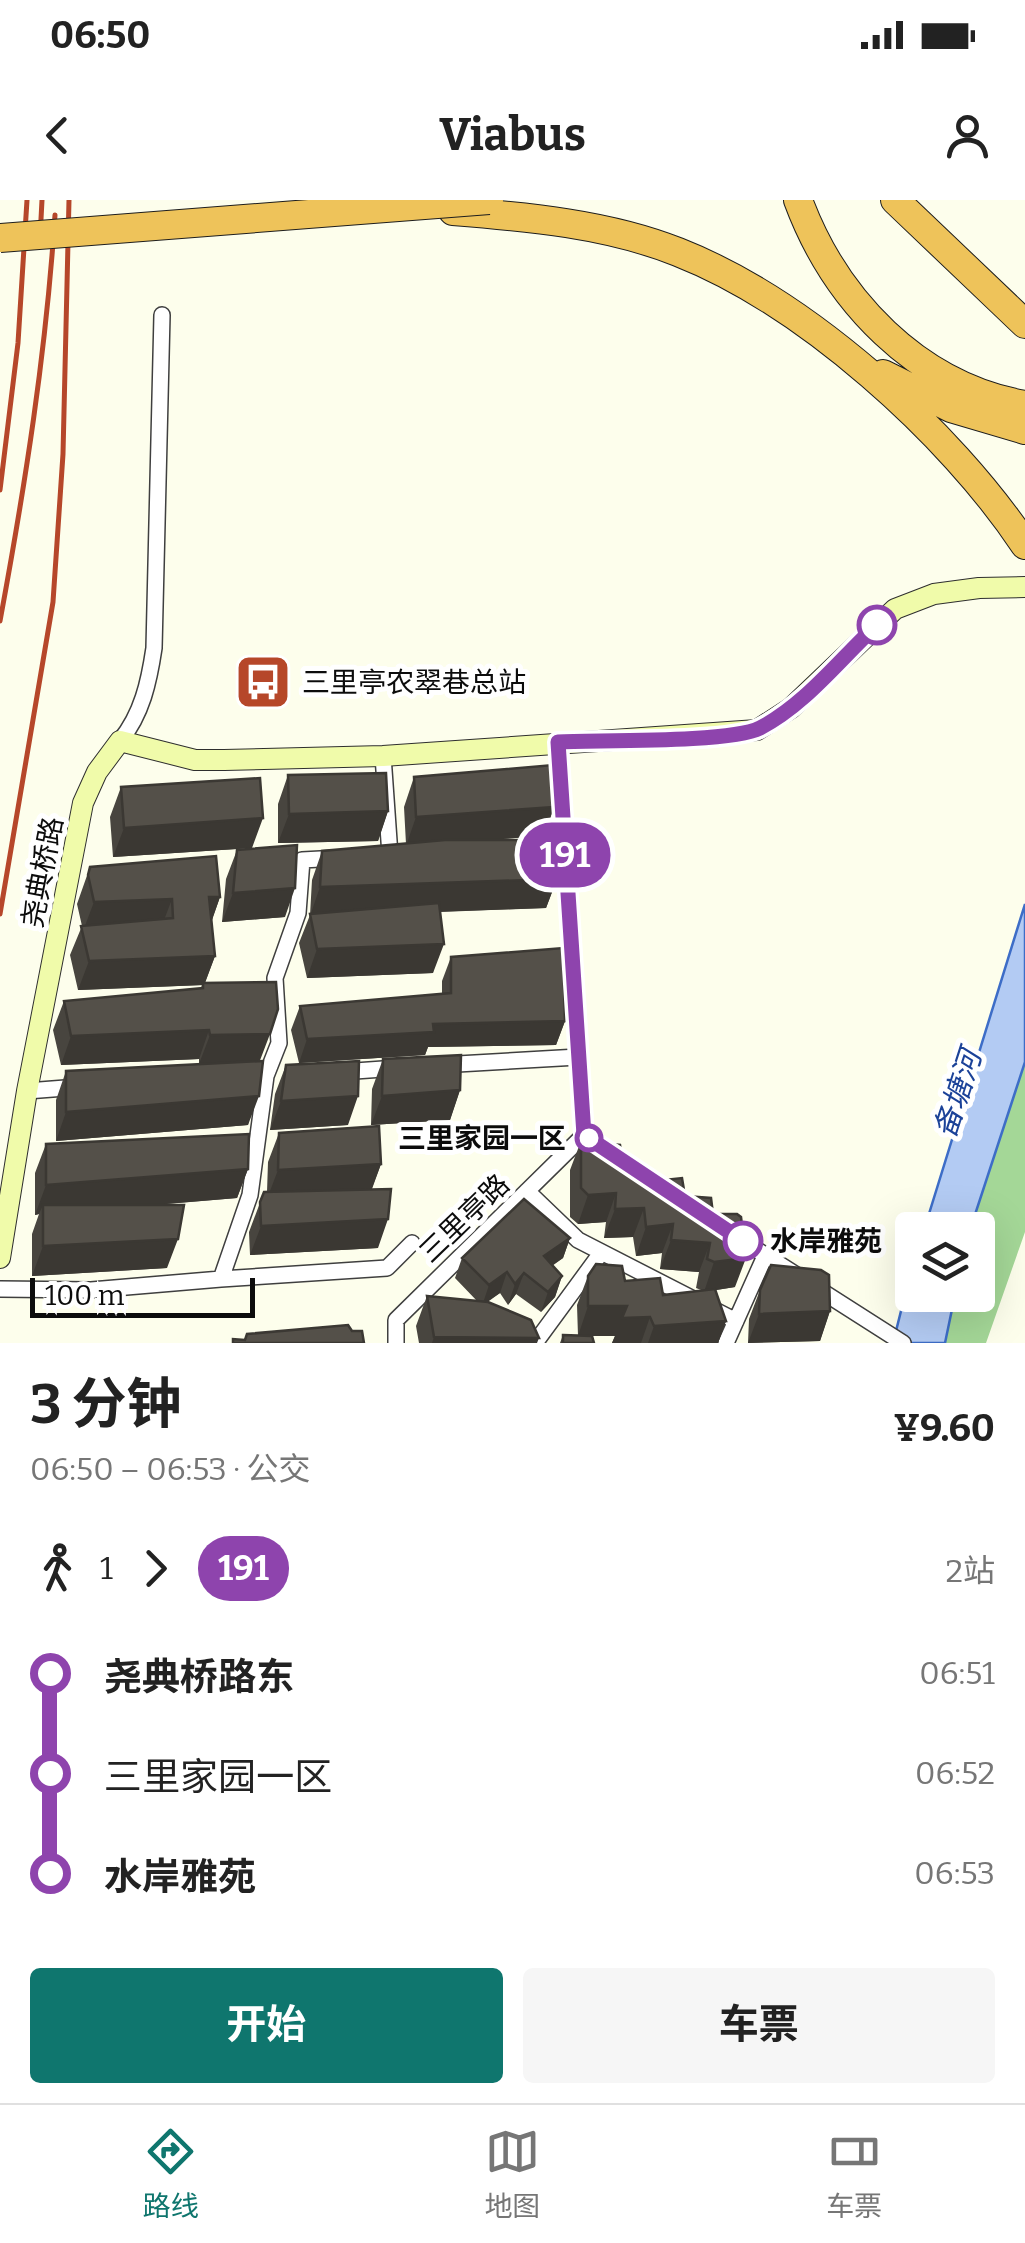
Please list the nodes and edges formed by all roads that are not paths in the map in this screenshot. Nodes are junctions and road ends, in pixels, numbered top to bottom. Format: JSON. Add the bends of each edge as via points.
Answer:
{"nodes":[{"id":1,"x":490,"y":200,"type":"edge"},
{"id":2,"x":798,"y":200,"type":"edge"},
{"id":3,"x":896,"y":200,"type":"edge"},
{"id":4,"x":407,"y":207,"type":"junction"},
{"id":5,"x":0,"y":238,"type":"edge"},
{"id":6,"x":162,"y":315,"type":"dead end"},
{"id":7,"x":1025,"y":324,"type":"edge"},
{"id":8,"x":834,"y":346,"type":"junction"},
{"id":9,"x":1025,"y":405,"type":"edge"},
{"id":10,"x":1025,"y":430,"type":"edge"},
{"id":11,"x":1025,"y":544,"type":"edge"},
{"id":12,"x":1025,"y":587,"type":"edge"},
{"id":13,"x":120,"y":741,"type":"junction"},
{"id":14,"x":558,"y":742,"type":"junction"},
{"id":15,"x":382,"y":756,"type":"junction"},
{"id":16,"x":372,"y":856,"type":"edge"},
{"id":17,"x":354,"y":857,"type":"edge"},
{"id":18,"x":578,"y":1057,"type":"junction"},
{"id":19,"x":325,"y":1072,"type":"edge"},
{"id":20,"x":286,"y":1075,"type":"edge"},
{"id":21,"x":266,"y":1076,"type":"junction"},
{"id":22,"x":246,"y":1077,"type":"edge"},
{"id":23,"x":87,"y":1087,"type":"edge"},
{"id":24,"x":27,"y":1090,"type":"junction"},
{"id":25,"x":584,"y":1135,"type":"junction"},
{"id":26,"x":600,"y":1145,"type":"edge"},
{"id":27,"x":275,"y":1149,"type":"edge"},
{"id":28,"x":237,"y":1150,"type":"edge"},
{"id":29,"x":256,"y":1150,"type":"junction"},
{"id":30,"x":527,"y":1191,"type":"junction"},
{"id":31,"x":707,"y":1217,"type":"edge"},
{"id":32,"x":412,"y":1242,"type":"dead end"},
{"id":33,"x":602,"y":1253,"type":"junction"},
{"id":34,"x":766,"y":1256,"type":"junction"},
{"id":35,"x":0,"y":1258,"type":"edge"},
{"id":36,"x":221,"y":1279,"type":"junction"},
{"id":37,"x":0,"y":1289,"type":"edge"},
{"id":38,"x":736,"y":1321,"type":"junction"},
{"id":39,"x":897,"y":1339,"type":"edge"},
{"id":40,"x":530,"y":1341,"type":"edge"},
{"id":41,"x":396,"y":1343,"type":"edge"},
{"id":42,"x":726,"y":1343,"type":"edge"}],
"edges":[{"from":1,"to":4,"type":"highway","bridge":true},
{"from":2,"to":9,"type":"highway","via":[[827,260],[887,338],[974,391]]},
{"from":3,"to":7,"type":"highway"},
{"from":4,"to":5,"type":"highway","bridge":true},
{"from":4,"to":8,"type":"highway","bridge":true,"via":[[560,223],[676,251],[767,296]]},
{"from":6,"to":13,"type":"street","via":[[154,648],[148,686]]},
{"from":8,"to":10,"type":"highway","via":[[951,408]]},
{"from":8,"to":11,"type":"highway","via":[[947,447]]},
{"from":12,"to":14,"type":"street","via":[[934,594],[895,609],[791,708],[756,730]]},
{"from":13,"to":15,"type":"street","via":[[195,760]]},
{"from":13,"to":24,"type":"street","name":"尧典桥路","via":[[83,804]]},
{"from":14,"to":15,"type":"street"},
{"from":14,"to":18,"type":"street"},
{"from":15,"to":16,"type":"street","via":[[390,855]]},
{"from":17,"to":21,"type":"street","via":[[302,860],[298,914],[275,978],[279,1043]]},
{"from":18,"to":19,"type":"street"},
{"from":18,"to":25,"type":"street"},
{"from":20,"to":21,"type":"street"},
{"from":21,"to":22,"type":"street"},
{"from":21,"to":29,"type":"street"},
{"from":23,"to":24,"type":"street"},
{"from":24,"to":35,"type":"street","name":"尧典桥路"},
{"from":25,"to":26,"type":"street"},
{"from":25,"to":30,"type":"street","name":"三里亭路"},
{"from":27,"to":29,"type":"street"},
{"from":28,"to":29,"type":"street"},
{"from":29,"to":36,"type":"street","via":[[250,1194]]},
{"from":30,"to":33,"type":"street","via":[[578,1240]]},
{"from":30,"to":41,"type":"street","name":"三里亭路","via":[[425,1301],[396,1320]]},
{"from":31,"to":34,"type":"street"},
{"from":32,"to":36,"type":"street","via":[[388,1268]]},
{"from":33,"to":38,"type":"street"},
{"from":33,"to":40,"type":"street"},
{"from":34,"to":38,"type":"street"},
{"from":34,"to":39,"type":"street"},
{"from":36,"to":37,"type":"street","via":[[91,1290]]},
{"from":38,"to":42,"type":"street"}]}
